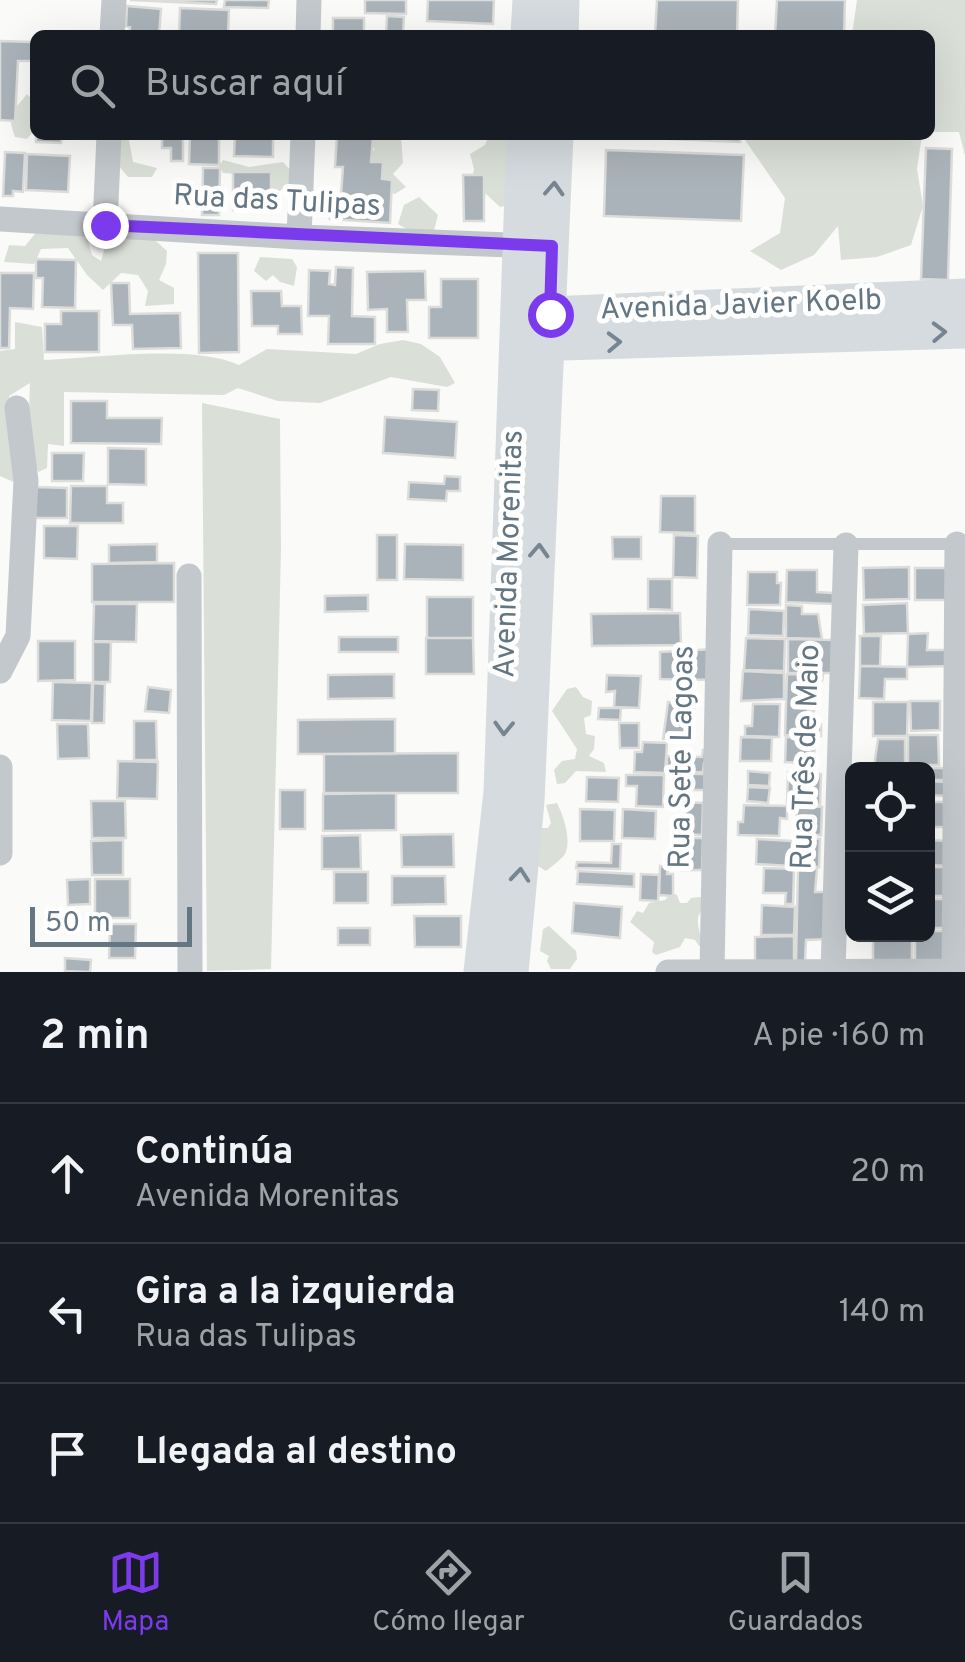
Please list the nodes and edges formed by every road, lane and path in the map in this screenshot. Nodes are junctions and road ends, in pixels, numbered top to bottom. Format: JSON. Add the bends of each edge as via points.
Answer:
{"nodes":[{"id":1,"x":114,"y":0,"type":"edge"},
{"id":2,"x":309,"y":0,"type":"edge"},
{"id":3,"x":530,"y":0,"type":"edge"},
{"id":4,"x":562,"y":0,"type":"edge"},
{"id":5,"x":112,"y":30,"type":"edge"},
{"id":6,"x":308,"y":30,"type":"edge"},
{"id":7,"x":528,"y":30,"type":"edge"},
{"id":8,"x":561,"y":30,"type":"edge"},
{"id":9,"x":108,"y":140,"type":"edge"},
{"id":10,"x":303,"y":140,"type":"edge"},
{"id":11,"x":524,"y":140,"type":"edge"},
{"id":12,"x":555,"y":140,"type":"edge"},
{"id":13,"x":0,"y":220,"type":"edge"},
{"id":14,"x":105,"y":225,"type":"junction"},
{"id":15,"x":298,"y":236,"type":"junction"},
{"id":16,"x":535,"y":246,"type":"junction"},
{"id":17,"x":965,"y":296,"type":"edge"},
{"id":18,"x":533,"y":329,"type":"junction"},
{"id":19,"x":965,"y":331,"type":"edge"},
{"id":20,"x":17,"y":408,"type":"dead end"},
{"id":21,"x":720,"y":544,"type":"joint"},
{"id":22,"x":961,"y":544,"type":"edge"},
{"id":23,"x":846,"y":545,"type":"junction"},
{"id":24,"x":189,"y":576,"type":"dead end"},
{"id":25,"x":0,"y":671,"type":"edge"},
{"id":26,"x":0,"y":767,"type":"edge"},
{"id":27,"x":0,"y":854,"type":"edge"},
{"id":28,"x":832,"y":971,"type":"edge"},
{"id":29,"x":965,"y":971,"type":"edge"},
{"id":30,"x":190,"y":972,"type":"edge"},
{"id":31,"x":481,"y":972,"type":"edge"},
{"id":32,"x":511,"y":972,"type":"edge"},
{"id":33,"x":668,"y":972,"type":"edge"},
{"id":34,"x":712,"y":972,"type":"edge"},
{"id":35,"x":954,"y":972,"type":"edge"}],
"edges":[{"from":1,"to":5,"type":"street"},
{"from":2,"to":6,"type":"street"},
{"from":3,"to":7,"type":"main road"},
{"from":4,"to":8,"type":"main road"},
{"from":9,"to":14,"type":"street"},
{"from":10,"to":15,"type":"street"},
{"from":11,"to":16,"type":"main road","name":"Avenida Morenitas"},
{"from":16,"to":12,"type":"main road","name":"Avenida Morenitas","one_way":true},
{"from":13,"to":14,"type":"street","name":"Rua das Tulipas"},
{"from":14,"to":15,"type":"street","name":"Rua das Tulipas"},
{"from":15,"to":16,"type":"street","name":"Rua das Tulipas"},
{"from":16,"to":18,"type":"main road","name":"Avenida Morenitas"},
{"from":17,"to":18,"type":"main road","name":"Avenida Javier Koelb"},
{"from":18,"to":19,"type":"main road","one_way":true},
{"from":18,"to":31,"type":"main road","name":"Avenida Morenitas","one_way":true,"via":[[501,792]]},
{"from":32,"to":18,"type":"main road","name":"Avenida Morenitas","one_way":true,"via":[[528,801]]},
{"from":20,"to":25,"type":"street","via":[[26,480],[18,636]]},
{"from":21,"to":23,"type":"lane"},
{"from":21,"to":34,"type":"street","name":"Rua Sete Lagoas"},
{"from":22,"to":23,"type":"lane"},
{"from":22,"to":35,"type":"street"},
{"from":23,"to":28,"type":"street","name":"Rua Três de Maio"},
{"from":24,"to":30,"type":"street"},
{"from":26,"to":27,"type":"street"},
{"from":28,"to":34,"type":"street"},
{"from":28,"to":35,"type":"street"},
{"from":29,"to":35,"type":"street"},
{"from":33,"to":34,"type":"street"}]}
